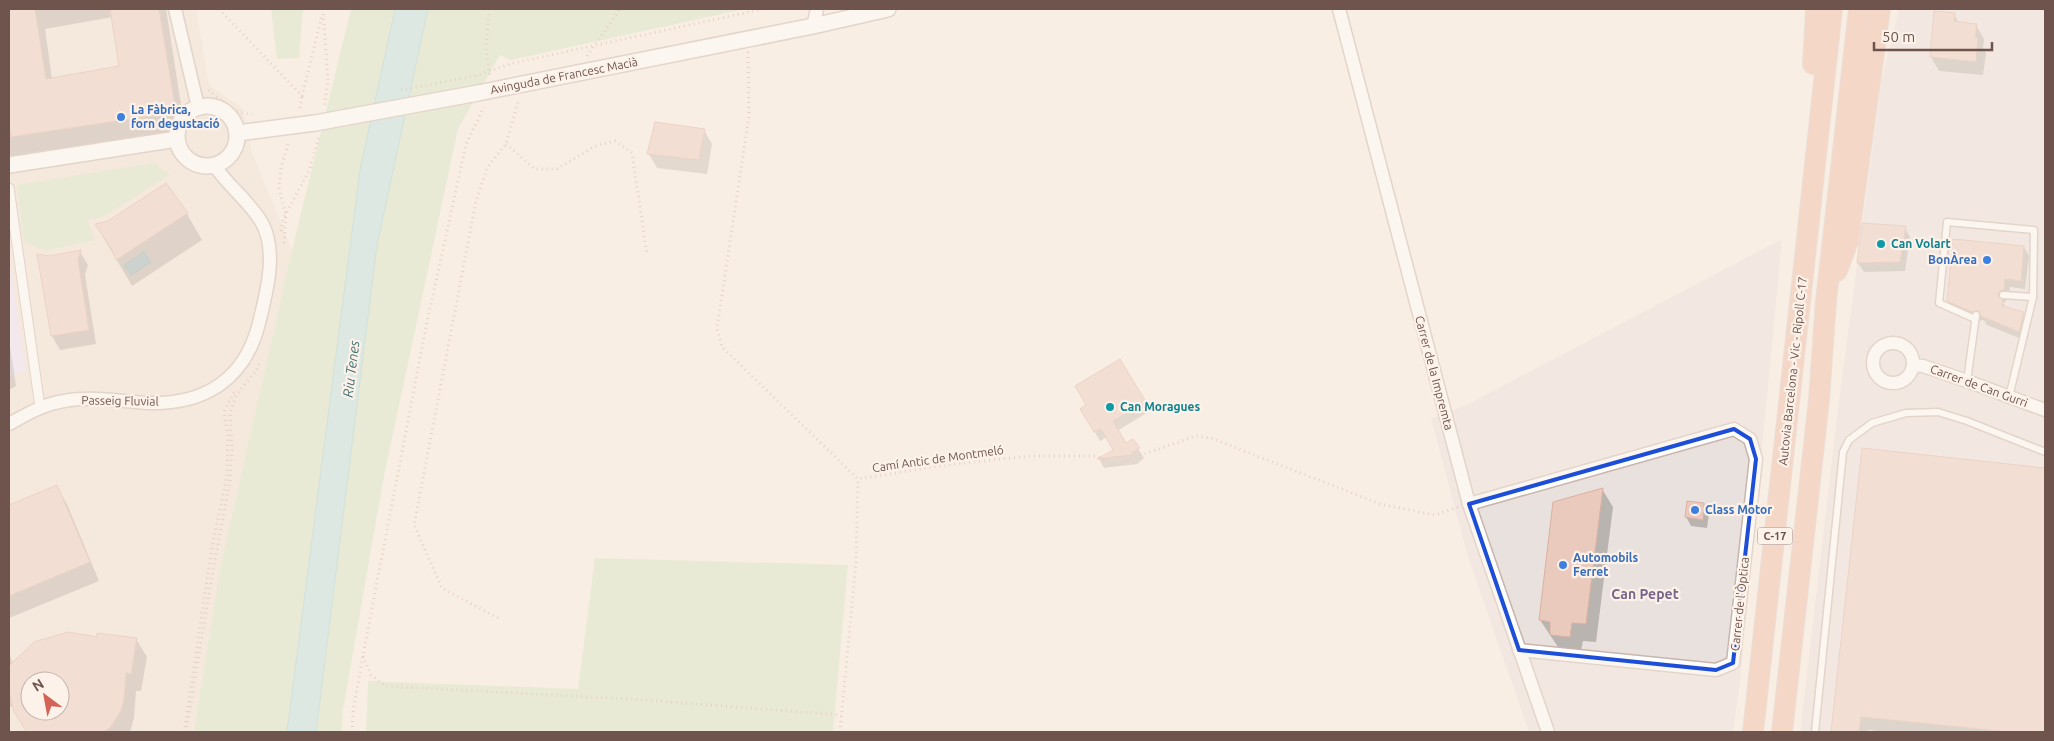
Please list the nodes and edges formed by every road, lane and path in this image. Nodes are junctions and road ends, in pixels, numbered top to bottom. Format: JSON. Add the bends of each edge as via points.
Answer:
{"nodes":[{"id":1,"x":175,"y":9,"type":"edge"},
{"id":2,"x":219,"y":9,"type":"edge"},
{"id":3,"x":489,"y":9,"type":"edge"},
{"id":4,"x":620,"y":9,"type":"edge"},
{"id":5,"x":763,"y":9,"type":"edge"},
{"id":6,"x":817,"y":9,"type":"edge"},
{"id":7,"x":888,"y":9,"type":"edge"},
{"id":8,"x":1339,"y":9,"type":"edge"},
{"id":9,"x":1816,"y":9,"type":"edge"},
{"id":10,"x":1832,"y":9,"type":"edge"},
{"id":11,"x":1859,"y":9,"type":"edge"},
{"id":12,"x":1880,"y":9,"type":"edge"},
{"id":13,"x":322,"y":11,"type":"dead end"},
{"id":14,"x":814,"y":26,"type":"junction"},
{"id":15,"x":748,"y":39,"type":"junction"},
{"id":16,"x":595,"y":46,"type":"junction"},
{"id":17,"x":490,"y":73,"type":"junction"},
{"id":18,"x":576,"y":74,"type":"junction"},
{"id":19,"x":475,"y":76,"type":"dead end"},
{"id":20,"x":203,"y":84,"type":"dead end"},
{"id":21,"x":523,"y":84,"type":"junction"},
{"id":22,"x":485,"y":91,"type":"junction"},
{"id":23,"x":302,"y":96,"type":"junction"},
{"id":24,"x":198,"y":107,"type":"junction"},
{"id":25,"x":300,"y":108,"type":"junction"},
{"id":26,"x":306,"y":108,"type":"dead end"},
{"id":27,"x":292,"y":110,"type":"dead end"},
{"id":28,"x":254,"y":114,"type":"dead end"},
{"id":29,"x":238,"y":133,"type":"junction"},
{"id":30,"x":177,"y":139,"type":"junction"},
{"id":31,"x":289,"y":140,"type":"dead end"},
{"id":32,"x":506,"y":144,"type":"junction"},
{"id":33,"x":9,"y":165,"type":"edge"},
{"id":34,"x":214,"y":166,"type":"junction"},
{"id":35,"x":9,"y":188,"type":"edge"},
{"id":36,"x":278,"y":248,"type":"dead end"},
{"id":37,"x":647,"y":254,"type":"dead end"},
{"id":38,"x":1802,"y":295,"type":"junction"},
{"id":39,"x":2003,"y":295,"type":"dead end"},
{"id":40,"x":2034,"y":297,"type":"junction"},
{"id":41,"x":1826,"y":301,"type":"junction"},
{"id":42,"x":261,"y":354,"type":"dead end"},
{"id":43,"x":1913,"y":365,"type":"dead end"},
{"id":44,"x":1967,"y":380,"type":"junction"},
{"id":45,"x":2009,"y":396,"type":"junction"},
{"id":46,"x":40,"y":407,"type":"junction"},
{"id":47,"x":2045,"y":410,"type":"edge"},
{"id":48,"x":9,"y":424,"type":"edge"},
{"id":49,"x":2045,"y":452,"type":"edge"},
{"id":50,"x":858,"y":479,"type":"junction"},
{"id":51,"x":1468,"y":504,"type":"junction"},
{"id":52,"x":498,"y":618,"type":"dead end"},
{"id":53,"x":1519,"y":650,"type":"junction"},
{"id":54,"x":363,"y":655,"type":"junction"},
{"id":55,"x":841,"y":715,"type":"junction"},
{"id":56,"x":185,"y":732,"type":"edge"},
{"id":57,"x":352,"y":732,"type":"edge"},
{"id":58,"x":840,"y":732,"type":"edge"},
{"id":59,"x":1548,"y":732,"type":"edge"},
{"id":60,"x":1753,"y":732,"type":"edge"},
{"id":61,"x":1782,"y":732,"type":"edge"},
{"id":62,"x":1815,"y":732,"type":"edge"}],
"edges":[{"from":1,"to":24,"type":"street"},
{"from":2,"to":23,"type":"path"},
{"from":3,"to":17,"type":"path","via":[[486,50]]},
{"from":4,"to":16,"type":"path"},
{"from":5,"to":16,"type":"path"},
{"from":6,"to":14,"type":"street"},
{"from":7,"to":14,"type":"street","name":"Avinguda de Francesc Macià"},
{"from":8,"to":51,"type":"street","name":"Carrer de la Impremta"},
{"from":9,"to":38,"type":"highway","via":[[1805,165]]},
{"from":10,"to":38,"type":"highway","name":"Autovia Barcelona - Vic - Ripoll C-17","number":"C-17"},
{"from":11,"to":41,"type":"highway","name":"Autovia Barcelona - Vic - Ripoll C-17","number":"C-17"},
{"from":12,"to":41,"type":"highway","via":[[1848,241]]},
{"from":13,"to":23,"type":"path"},
{"from":14,"to":15,"type":"street","name":"Avinguda de Francesc Macià"},
{"from":15,"to":18,"type":"street","name":"Avinguda de Francesc Macià"},
{"from":15,"to":50,"type":"path","name":"Camí Antic de Montmeló","via":[[749,116],[717,328],[722,347]]},
{"from":16,"to":17,"type":"path","via":[[514,63]]},
{"from":16,"to":18,"type":"path"},
{"from":17,"to":19,"type":"path"},
{"from":17,"to":22,"type":"path"},
{"from":18,"to":21,"type":"street","name":"Avinguda de Francesc Macià"},
{"from":20,"to":28,"type":"path","via":[[224,104],[246,115]]},
{"from":21,"to":22,"type":"street","name":"Avinguda de Francesc Macià"},
{"from":21,"to":32,"type":"path"},
{"from":22,"to":29,"type":"street","name":"Avinguda de Francesc Macià","bridge":true,"via":[[315,123]]},
{"from":22,"to":54,"type":"path","via":[[466,144],[424,337]]},
{"from":23,"to":25,"type":"path"},
{"from":24,"to":29,"type":"street","via":[[216,106],[224,110],[231,116]]},
{"from":24,"to":30,"type":"street","via":[[182,119]]},
{"from":25,"to":26,"type":"path"},
{"from":25,"to":27,"type":"path"},
{"from":29,"to":34,"type":"street","via":[[229,157]]},
{"from":30,"to":33,"type":"street"},
{"from":30,"to":34,"type":"street","via":[[190,161]]},
{"from":31,"to":36,"type":"path","via":[[281,168],[279,190],[286,215]]},
{"from":32,"to":37,"type":"path","via":[[534,169],[557,169],[597,145],[615,142],[632,153]]},
{"from":32,"to":52,"type":"path","via":[[488,166],[476,201],[414,525],[442,588]]},
{"from":34,"to":46,"type":"street","name":"Passeig Fluvial","via":[[262,224],[269,242],[264,300],[256,338],[246,357],[222,385],[188,400],[150,403],[82,399]]},
{"from":35,"to":46,"type":"street"},
{"from":38,"to":60,"type":"highway","name":"Autovia Barcelona - Vic - Ripoll C-17","number":"C-17"},
{"from":39,"to":40,"type":"lane"},
{"from":40,"to":44,"type":"lane","via":[[2034,230],[1947,222],[1938,303],[1976,317]]},
{"from":40,"to":45,"type":"lane"},
{"from":41,"to":61,"type":"highway","name":"Autovia Barcelona - Vic - Ripoll C-17","number":"C-17","via":[[1819,400]]},
{"from":42,"to":56,"type":"path","via":[[256,371],[236,394],[230,414],[230,481]]},
{"from":43,"to":44,"type":"street","name":"Carrer de Can Gurri"},
{"from":44,"to":45,"type":"street","name":"Carrer de Can Gurri"},
{"from":45,"to":47,"type":"street","name":"Carrer de Can Gurri"},
{"from":46,"to":48,"type":"street","name":"Passeig Fluvial"},
{"from":49,"to":62,"type":"lane","via":[[1938,412],[1906,413],[1888,418],[1872,424],[1849,440],[1844,452]]},
{"from":50,"to":51,"type":"path","name":"Camí Antic de Montmeló","via":[[1030,456],[1096,456],[1114,465],[1196,436],[1211,438],[1380,504],[1435,515]]},
{"from":50,"to":55,"type":"path","via":[[856,562]]},
{"from":51,"to":53,"type":"street","name":"Carrer de la Impremta"},
{"from":51,"to":53,"type":"street","name":"Carrer de l'Òptica","via":[[1734,429],[1750,439],[1756,459],[1733,663],[1716,670]]},
{"from":53,"to":59,"type":"street","name":"Carrer de la Impremta"},
{"from":54,"to":55,"type":"path","via":[[371,675],[385,686]]},
{"from":54,"to":57,"type":"path"},
{"from":55,"to":58,"type":"path"}]}
